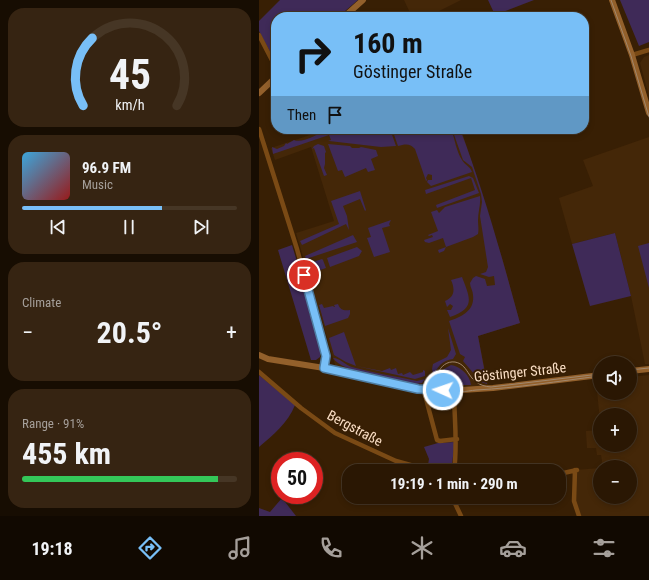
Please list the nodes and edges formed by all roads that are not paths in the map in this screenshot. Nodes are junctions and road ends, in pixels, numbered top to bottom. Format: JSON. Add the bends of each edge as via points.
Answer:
{"nodes":[{"id":1,"x":363,"y":0,"type":"edge"},
{"id":2,"x":612,"y":0,"type":"edge"},
{"id":3,"x":350,"y":12,"type":"edge"},
{"id":4,"x":259,"y":35,"type":"edge"},
{"id":5,"x":649,"y":50,"type":"edge"},
{"id":6,"x":632,"y":55,"type":"junction"},
{"id":7,"x":271,"y":58,"type":"edge"},
{"id":8,"x":271,"y":82,"type":"edge"},
{"id":9,"x":259,"y":93,"type":"edge"},
{"id":10,"x":649,"y":113,"type":"edge"},
{"id":11,"x":259,"y":129,"type":"edge"},
{"id":12,"x":259,"y":355,"type":"edge"},
{"id":13,"x":324,"y":368,"type":"junction"},
{"id":14,"x":649,"y":370,"type":"edge"},
{"id":15,"x":637,"y":371,"type":"edge"},
{"id":16,"x":259,"y":372,"type":"edge"},
{"id":17,"x":593,"y":376,"type":"edge"},
{"id":18,"x":426,"y":390,"type":"junction"},
{"id":19,"x":454,"y":390,"type":"junction"},
{"id":20,"x":457,"y":439,"type":"junction"},
{"id":21,"x":407,"y":464,"type":"edge"},
{"id":22,"x":455,"y":464,"type":"edge"},
{"id":23,"x":566,"y":472,"type":"edge"},
{"id":24,"x":455,"y":504,"type":"edge"},
{"id":25,"x":461,"y":516,"type":"edge"},
{"id":26,"x":579,"y":516,"type":"edge"}],
"edges":[{"from":1,"to":3,"type":"main road"},
{"from":2,"to":6,"type":"main road"},
{"from":4,"to":7,"type":"street"},
{"from":5,"to":6,"type":"street"},
{"from":6,"to":10,"type":"main road"},
{"from":8,"to":9,"type":"main road"},
{"from":11,"to":13,"type":"street","via":[[321,336],[326,356]]},
{"from":12,"to":13,"type":"main road","name":"Göstinger Straße"},
{"from":13,"to":18,"type":"main road","name":"Göstinger Straße"},
{"from":14,"to":15,"type":"main road"},
{"from":16,"to":21,"type":"street","name":"Bergstraße","via":[[335,433]]},
{"from":17,"to":19,"type":"main road","name":"Göstinger Straße"},
{"from":18,"to":19,"type":"main road","name":"Göstinger Straße"},
{"from":18,"to":20,"type":"street","via":[[425,395],[437,440]]},
{"from":19,"to":20,"type":"street"},
{"from":20,"to":22,"type":"street"},
{"from":23,"to":26,"type":"street","via":[[576,470],[574,501]]},
{"from":24,"to":25,"type":"street"}]}
